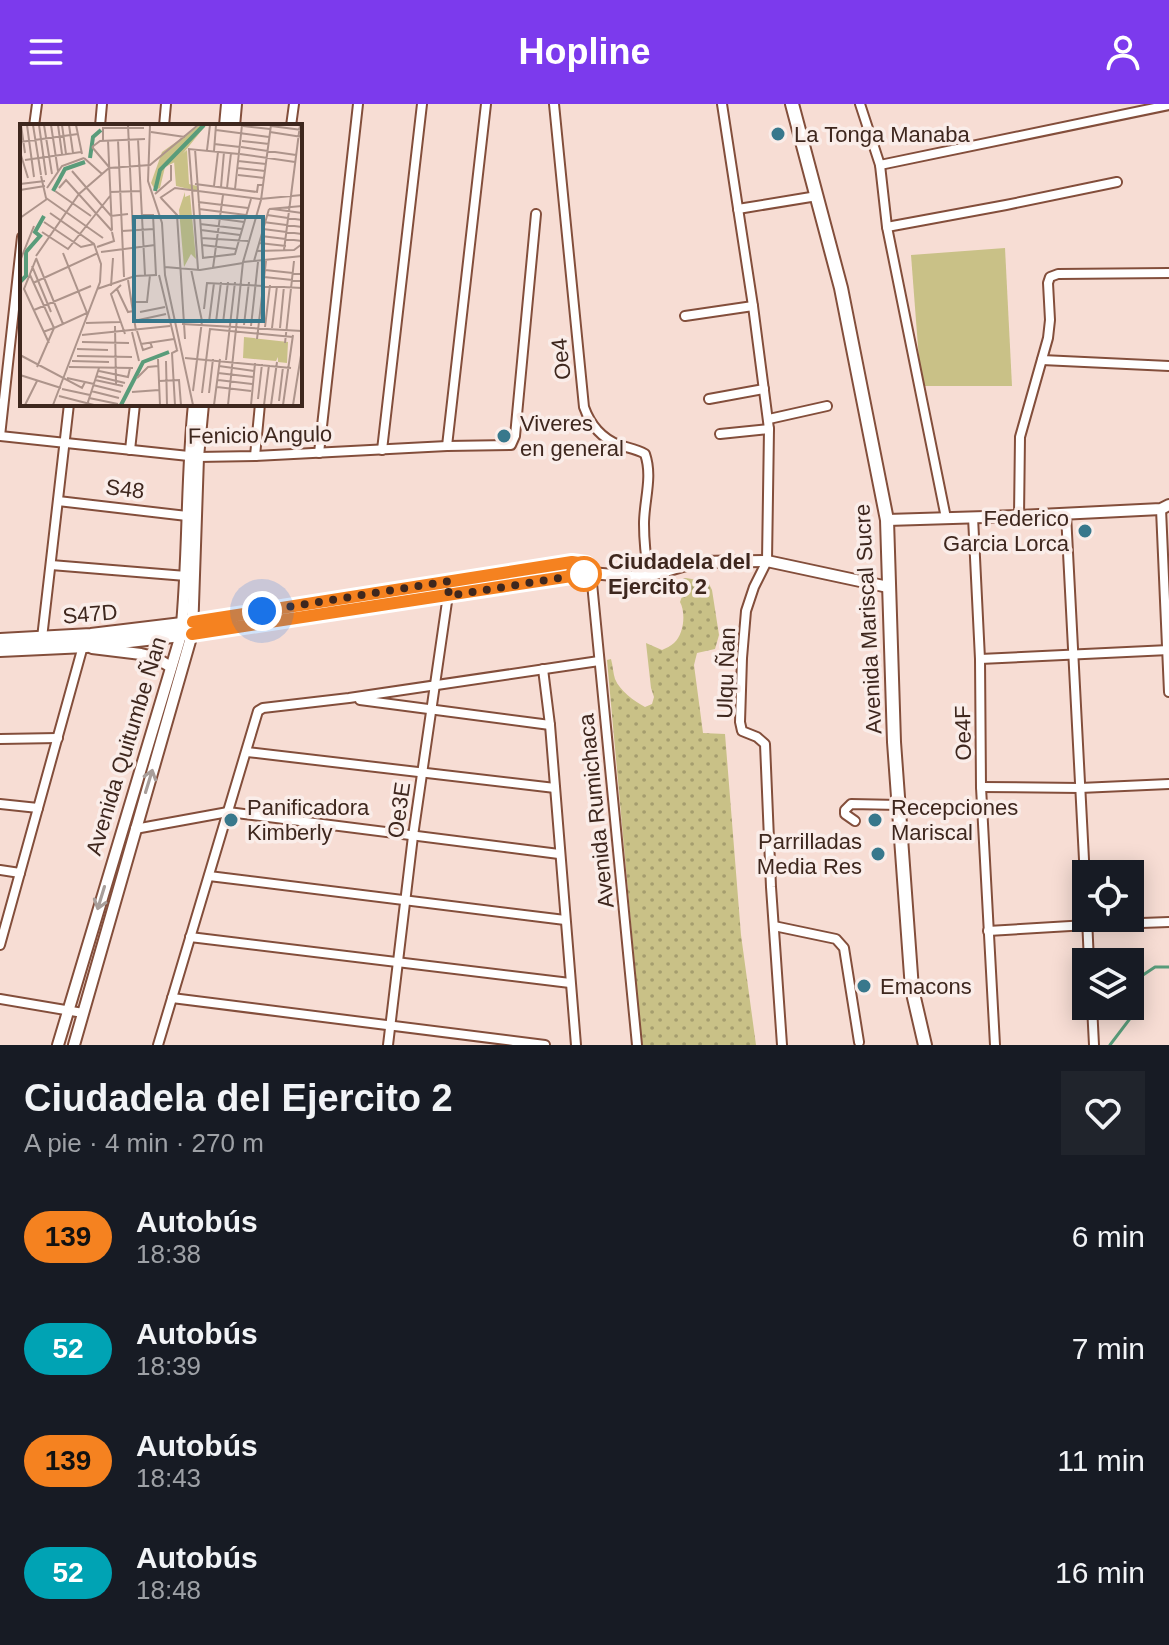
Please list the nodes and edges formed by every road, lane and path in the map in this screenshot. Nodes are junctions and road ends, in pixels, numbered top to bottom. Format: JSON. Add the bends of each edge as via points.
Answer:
{"nodes":[{"id":1,"x":37,"y":104,"type":"edge"},
{"id":2,"x":102,"y":104,"type":"edge"},
{"id":3,"x":166,"y":104,"type":"edge"},
{"id":4,"x":227,"y":104,"type":"edge"},
{"id":5,"x":236,"y":104,"type":"edge"},
{"id":6,"x":294,"y":104,"type":"edge"},
{"id":7,"x":358,"y":104,"type":"edge"},
{"id":8,"x":422,"y":104,"type":"edge"},
{"id":9,"x":486,"y":104,"type":"edge"},
{"id":10,"x":554,"y":104,"type":"edge"},
{"id":11,"x":722,"y":104,"type":"edge"},
{"id":12,"x":792,"y":104,"type":"edge"},
{"id":13,"x":860,"y":104,"type":"edge"},
{"id":14,"x":1169,"y":105,"type":"edge"},
{"id":15,"x":34,"y":124,"type":"edge"},
{"id":16,"x":100,"y":124,"type":"edge"},
{"id":17,"x":164,"y":124,"type":"edge"},
{"id":18,"x":225,"y":124,"type":"edge"},
{"id":19,"x":234,"y":124,"type":"edge"},
{"id":20,"x":291,"y":124,"type":"edge"},
{"id":21,"x":880,"y":165,"type":"junction"},
{"id":22,"x":1117,"y":182,"type":"dead end"},
{"id":23,"x":817,"y":196,"type":"junction"},
{"id":24,"x":738,"y":209,"type":"junction"},
{"id":25,"x":536,"y":214,"type":"dead end"},
{"id":26,"x":887,"y":227,"type":"junction"},
{"id":27,"x":20,"y":255,"type":"edge"},
{"id":28,"x":1169,"y":273,"type":"edge"},
{"id":29,"x":753,"y":306,"type":"junction"},
{"id":30,"x":685,"y":316,"type":"dead end"},
{"id":31,"x":1042,"y":360,"type":"junction"},
{"id":32,"x":1169,"y":366,"type":"edge"},
{"id":33,"x":764,"y":389,"type":"junction"},
{"id":34,"x":709,"y":399,"type":"dead end"},
{"id":35,"x":69,"y":406,"type":"edge"},
{"id":36,"x":135,"y":406,"type":"edge"},
{"id":37,"x":194,"y":406,"type":"edge"},
{"id":38,"x":203,"y":406,"type":"edge"},
{"id":39,"x":260,"y":406,"type":"edge"},
{"id":40,"x":827,"y":406,"type":"dead end"},
{"id":41,"x":769,"y":424,"type":"junction"},
{"id":42,"x":720,"y":434,"type":"dead end"},
{"id":43,"x":0,"y":436,"type":"edge"},
{"id":44,"x":64,"y":443,"type":"junction"},
{"id":45,"x":447,"y":446,"type":"junction"},
{"id":46,"x":130,"y":450,"type":"junction"},
{"id":47,"x":382,"y":450,"type":"junction"},
{"id":48,"x":319,"y":453,"type":"junction"},
{"id":49,"x":193,"y":456,"type":"junction"},
{"id":50,"x":255,"y":456,"type":"junction"},
{"id":51,"x":58,"y":501,"type":"junction"},
{"id":52,"x":1165,"y":507,"type":"edge"},
{"id":53,"x":1066,"y":514,"type":"junction"},
{"id":54,"x":187,"y":516,"type":"junction"},
{"id":55,"x":1019,"y":516,"type":"junction"},
{"id":56,"x":973,"y":517,"type":"junction"},
{"id":57,"x":946,"y":518,"type":"junction"},
{"id":58,"x":887,"y":520,"type":"junction"},
{"id":59,"x":767,"y":561,"type":"junction"},
{"id":60,"x":51,"y":565,"type":"junction"},
{"id":61,"x":591,"y":573,"type":"junction"},
{"id":62,"x":186,"y":576,"type":"junction"},
{"id":63,"x":649,"y":576,"type":"junction"},
{"id":64,"x":450,"y":581,"type":"junction"},
{"id":65,"x":888,"y":587,"type":"junction"},
{"id":66,"x":448,"y":596,"type":"junction"},
{"id":67,"x":187,"y":629,"type":"junction"},
{"id":68,"x":42,"y":638,"type":"junction"},
{"id":69,"x":0,"y":640,"type":"edge"},
{"id":70,"x":85,"y":646,"type":"junction"},
{"id":71,"x":0,"y":650,"type":"edge"},
{"id":72,"x":1168,"y":650,"type":"edge"},
{"id":73,"x":1073,"y":653,"type":"junction"},
{"id":74,"x":980,"y":659,"type":"junction"},
{"id":75,"x":599,"y":661,"type":"junction"},
{"id":76,"x":171,"y":667,"type":"junction"},
{"id":77,"x":543,"y":669,"type":"junction"},
{"id":78,"x":434,"y":686,"type":"junction"},
{"id":79,"x":1169,"y":692,"type":"edge"},
{"id":80,"x":349,"y":698,"type":"junction"},
{"id":81,"x":431,"y":710,"type":"junction"},
{"id":82,"x":550,"y":725,"type":"junction"},
{"id":83,"x":58,"y":738,"type":"junction"},
{"id":84,"x":0,"y":739,"type":"edge"},
{"id":85,"x":247,"y":752,"type":"junction"},
{"id":86,"x":422,"y":773,"type":"junction"},
{"id":87,"x":1169,"y":784,"type":"edge"},
{"id":88,"x":981,"y":787,"type":"junction"},
{"id":89,"x":555,"y":788,"type":"junction"},
{"id":90,"x":1080,"y":788,"type":"junction"},
{"id":91,"x":0,"y":804,"type":"edge"},
{"id":92,"x":899,"y":805,"type":"junction"},
{"id":93,"x":38,"y":808,"type":"junction"},
{"id":94,"x":228,"y":812,"type":"junction"},
{"id":95,"x":855,"y":821,"type":"dead end"},
{"id":96,"x":135,"y":829,"type":"junction"},
{"id":97,"x":413,"y":836,"type":"junction"},
{"id":98,"x":559,"y":854,"type":"junction"},
{"id":99,"x":1084,"y":860,"type":"edge"},
{"id":100,"x":0,"y":870,"type":"edge"},
{"id":101,"x":20,"y":873,"type":"junction"},
{"id":102,"x":209,"y":876,"type":"junction"},
{"id":103,"x":406,"y":901,"type":"junction"},
{"id":104,"x":565,"y":920,"type":"junction"},
{"id":105,"x":1144,"y":922,"type":"edge"},
{"id":106,"x":1169,"y":922,"type":"edge"},
{"id":107,"x":1072,"y":923,"type":"edge"},
{"id":108,"x":774,"y":926,"type":"junction"},
{"id":109,"x":988,"y":931,"type":"junction"},
{"id":110,"x":2,"y":932,"type":"edge"},
{"id":111,"x":190,"y":937,"type":"junction"},
{"id":112,"x":0,"y":945,"type":"edge"},
{"id":113,"x":398,"y":963,"type":"junction"},
{"id":114,"x":570,"y":983,"type":"junction"},
{"id":115,"x":172,"y":998,"type":"junction"},
{"id":116,"x":0,"y":999,"type":"edge"},
{"id":117,"x":67,"y":1009,"type":"junction"},
{"id":118,"x":83,"y":1013,"type":"junction"},
{"id":119,"x":1093,"y":1020,"type":"edge"},
{"id":120,"x":390,"y":1026,"type":"junction"},
{"id":121,"x":859,"y":1042,"type":"dead end"},
{"id":122,"x":58,"y":1045,"type":"edge"},
{"id":123,"x":74,"y":1045,"type":"edge"},
{"id":124,"x":158,"y":1045,"type":"edge"},
{"id":125,"x":388,"y":1045,"type":"edge"},
{"id":126,"x":545,"y":1045,"type":"edge"},
{"id":127,"x":576,"y":1045,"type":"edge"},
{"id":128,"x":637,"y":1045,"type":"edge"},
{"id":129,"x":782,"y":1045,"type":"edge"},
{"id":130,"x":925,"y":1045,"type":"edge"},
{"id":131,"x":995,"y":1045,"type":"edge"},
{"id":132,"x":1094,"y":1045,"type":"edge"}],
"edges":[{"from":1,"to":15,"type":"street"},
{"from":2,"to":16,"type":"street"},
{"from":3,"to":17,"type":"street"},
{"from":4,"to":18,"type":"street"},
{"from":5,"to":19,"type":"street"},
{"from":6,"to":20,"type":"street"},
{"from":7,"to":48,"type":"street"},
{"from":8,"to":47,"type":"street"},
{"from":9,"to":45,"type":"street"},
{"from":10,"to":63,"type":"street","name":"Oe4","via":[[584,407],[599,432],[645,454]]},
{"from":11,"to":24,"type":"street","name":"Ulqu Ñan"},
{"from":12,"to":23,"type":"main road","name":"Avenida Mariscal Sucre"},
{"from":13,"to":21,"type":"street"},
{"from":14,"to":21,"type":"street"},
{"from":21,"to":26,"type":"street"},
{"from":22,"to":26,"type":"street"},
{"from":23,"to":24,"type":"street"},
{"from":23,"to":58,"type":"main road","name":"Avenida Mariscal Sucre","via":[[841,288]]},
{"from":24,"to":29,"type":"street","name":"Ulqu Ñan"},
{"from":25,"to":45,"type":"street","name":"Fenicio Angulo","via":[[515,436],[511,445]]},
{"from":26,"to":57,"type":"street"},
{"from":27,"to":43,"type":"street"},
{"from":28,"to":31,"type":"street","via":[[1052,275]]},
{"from":29,"to":30,"type":"street"},
{"from":29,"to":33,"type":"street","name":"Ulqu Ñan"},
{"from":31,"to":32,"type":"street"},
{"from":31,"to":55,"type":"street","via":[[1020,437]]},
{"from":33,"to":34,"type":"street"},
{"from":33,"to":41,"type":"street","name":"Ulqu Ñan"},
{"from":35,"to":44,"type":"street"},
{"from":36,"to":46,"type":"street"},
{"from":37,"to":49,"type":"street","name":"Avenida Quitumbe Ñan"},
{"from":38,"to":49,"type":"street","name":"Avenida Quitumbe Ñan"},
{"from":39,"to":50,"type":"street"},
{"from":40,"to":41,"type":"street"},
{"from":41,"to":42,"type":"street"},
{"from":41,"to":59,"type":"street","name":"Ulqu Ñan"},
{"from":43,"to":44,"type":"street","name":"Fenicio Angulo"},
{"from":44,"to":46,"type":"street","name":"Fenicio Angulo"},
{"from":44,"to":51,"type":"street"},
{"from":45,"to":47,"type":"street","name":"Fenicio Angulo"},
{"from":46,"to":49,"type":"street","name":"Fenicio Angulo"},
{"from":47,"to":48,"type":"street","name":"Fenicio Angulo"},
{"from":48,"to":50,"type":"street","name":"Fenicio Angulo"},
{"from":49,"to":50,"type":"street","name":"Fenicio Angulo"},
{"from":49,"to":54,"type":"street","name":"Avenida Quitumbe Ñan"},
{"from":49,"to":67,"type":"street","name":"Avenida Quitumbe Ñan"},
{"from":51,"to":54,"type":"street","name":"S48"},
{"from":51,"to":60,"type":"street"},
{"from":52,"to":53,"type":"street"},
{"from":52,"to":72,"type":"street"},
{"from":53,"to":55,"type":"street"},
{"from":53,"to":73,"type":"street"},
{"from":54,"to":62,"type":"street","name":"Avenida Quitumbe Ñan"},
{"from":55,"to":56,"type":"street"},
{"from":56,"to":57,"type":"street"},
{"from":56,"to":74,"type":"street","name":"Oe4F"},
{"from":57,"to":58,"type":"street"},
{"from":58,"to":65,"type":"main road","name":"Avenida Mariscal Sucre"},
{"from":59,"to":63,"type":"street","via":[[696,562]]},
{"from":59,"to":65,"type":"street"},
{"from":59,"to":108,"type":"street","name":"Ulqu Ñan","via":[[746,611],[740,722],[742,731],[765,744]]},
{"from":60,"to":62,"type":"street"},
{"from":60,"to":68,"type":"street"},
{"from":61,"to":63,"type":"street"},
{"from":61,"to":64,"type":"street","name":"S47D","via":[[586,564],[572,562]]},
{"from":61,"to":66,"type":"street","name":"S47D"},
{"from":61,"to":75,"type":"street","name":"Avenida Rumichaca"},
{"from":62,"to":67,"type":"street","name":"Avenida Quitumbe Ñan"},
{"from":64,"to":66,"type":"street","name":"Oe3E"},
{"from":64,"to":67,"type":"street","name":"S47D"},
{"from":65,"to":92,"type":"main road","name":"Avenida Mariscal Sucre"},
{"from":66,"to":67,"type":"street","name":"S47D"},
{"from":66,"to":78,"type":"street","name":"Oe3E"},
{"from":67,"to":68,"type":"main road","name":"S47D"},
{"from":67,"to":70,"type":"main road","name":"S47D"},
{"from":67,"to":76,"type":"street","name":"Avenida Quitumbe Ñan"},
{"from":96,"to":67,"type":"street","name":"Avenida Quitumbe Ñan","one_way":true},
{"from":68,"to":69,"type":"main road","name":"S47D"},
{"from":70,"to":71,"type":"main road","name":"S47D"},
{"from":70,"to":76,"type":"street","via":[[154,657]]},
{"from":70,"to":83,"type":"street"},
{"from":72,"to":73,"type":"street"},
{"from":72,"to":79,"type":"street"},
{"from":73,"to":74,"type":"street"},
{"from":73,"to":90,"type":"street"},
{"from":74,"to":88,"type":"street","name":"Oe4F"},
{"from":75,"to":77,"type":"street"},
{"from":75,"to":128,"type":"street","name":"Avenida Rumichaca"},
{"from":76,"to":117,"type":"street","name":"Avenida Quitumbe Ñan","one_way":true},
{"from":77,"to":78,"type":"street"},
{"from":77,"to":82,"type":"street"},
{"from":78,"to":80,"type":"street"},
{"from":78,"to":81,"type":"street","name":"Oe3E"},
{"from":80,"to":81,"type":"street"},
{"from":80,"to":85,"type":"street","via":[[263,708]]},
{"from":81,"to":82,"type":"street"},
{"from":81,"to":86,"type":"street","name":"Oe3E"},
{"from":82,"to":89,"type":"street"},
{"from":83,"to":84,"type":"street"},
{"from":83,"to":93,"type":"street"},
{"from":85,"to":86,"type":"street"},
{"from":85,"to":94,"type":"street"},
{"from":86,"to":89,"type":"street"},
{"from":86,"to":97,"type":"street","name":"Oe3E"},
{"from":87,"to":90,"type":"street"},
{"from":88,"to":90,"type":"street"},
{"from":88,"to":109,"type":"street","name":"Oe4F"},
{"from":89,"to":98,"type":"street"},
{"from":90,"to":99,"type":"street"},
{"from":91,"to":93,"type":"street"},
{"from":92,"to":95,"type":"street","via":[[851,804],[845,814]]},
{"from":92,"to":130,"type":"main road","name":"Avenida Mariscal Sucre","via":[[912,989]]},
{"from":93,"to":101,"type":"street"},
{"from":94,"to":96,"type":"street"},
{"from":94,"to":97,"type":"street"},
{"from":94,"to":102,"type":"street"},
{"from":96,"to":118,"type":"street","name":"Avenida Quitumbe Ñan"},
{"from":97,"to":98,"type":"street"},
{"from":97,"to":103,"type":"street","name":"Oe3E"},
{"from":98,"to":104,"type":"street"},
{"from":100,"to":101,"type":"street"},
{"from":101,"to":110,"type":"street"},
{"from":102,"to":103,"type":"street"},
{"from":102,"to":111,"type":"street"},
{"from":103,"to":104,"type":"street"},
{"from":103,"to":113,"type":"street","name":"Oe3E"},
{"from":104,"to":114,"type":"street"},
{"from":105,"to":106,"type":"street"},
{"from":107,"to":109,"type":"street"},
{"from":108,"to":121,"type":"street","via":[[841,943]]},
{"from":108,"to":129,"type":"street","name":"Ulqu Ñan"},
{"from":109,"to":131,"type":"street","name":"Oe4F"},
{"from":110,"to":112,"type":"street"},
{"from":111,"to":113,"type":"street"},
{"from":111,"to":115,"type":"street"},
{"from":113,"to":114,"type":"street"},
{"from":113,"to":120,"type":"street","name":"Oe3E"},
{"from":114,"to":127,"type":"street"},
{"from":115,"to":120,"type":"street"},
{"from":115,"to":124,"type":"street"},
{"from":116,"to":117,"type":"street"},
{"from":117,"to":118,"type":"street"},
{"from":117,"to":122,"type":"street","name":"Avenida Quitumbe Ñan"},
{"from":118,"to":123,"type":"street","name":"Avenida Quitumbe Ñan"},
{"from":119,"to":132,"type":"street"},
{"from":120,"to":125,"type":"street","name":"Oe3E"},
{"from":120,"to":126,"type":"street"}]}
